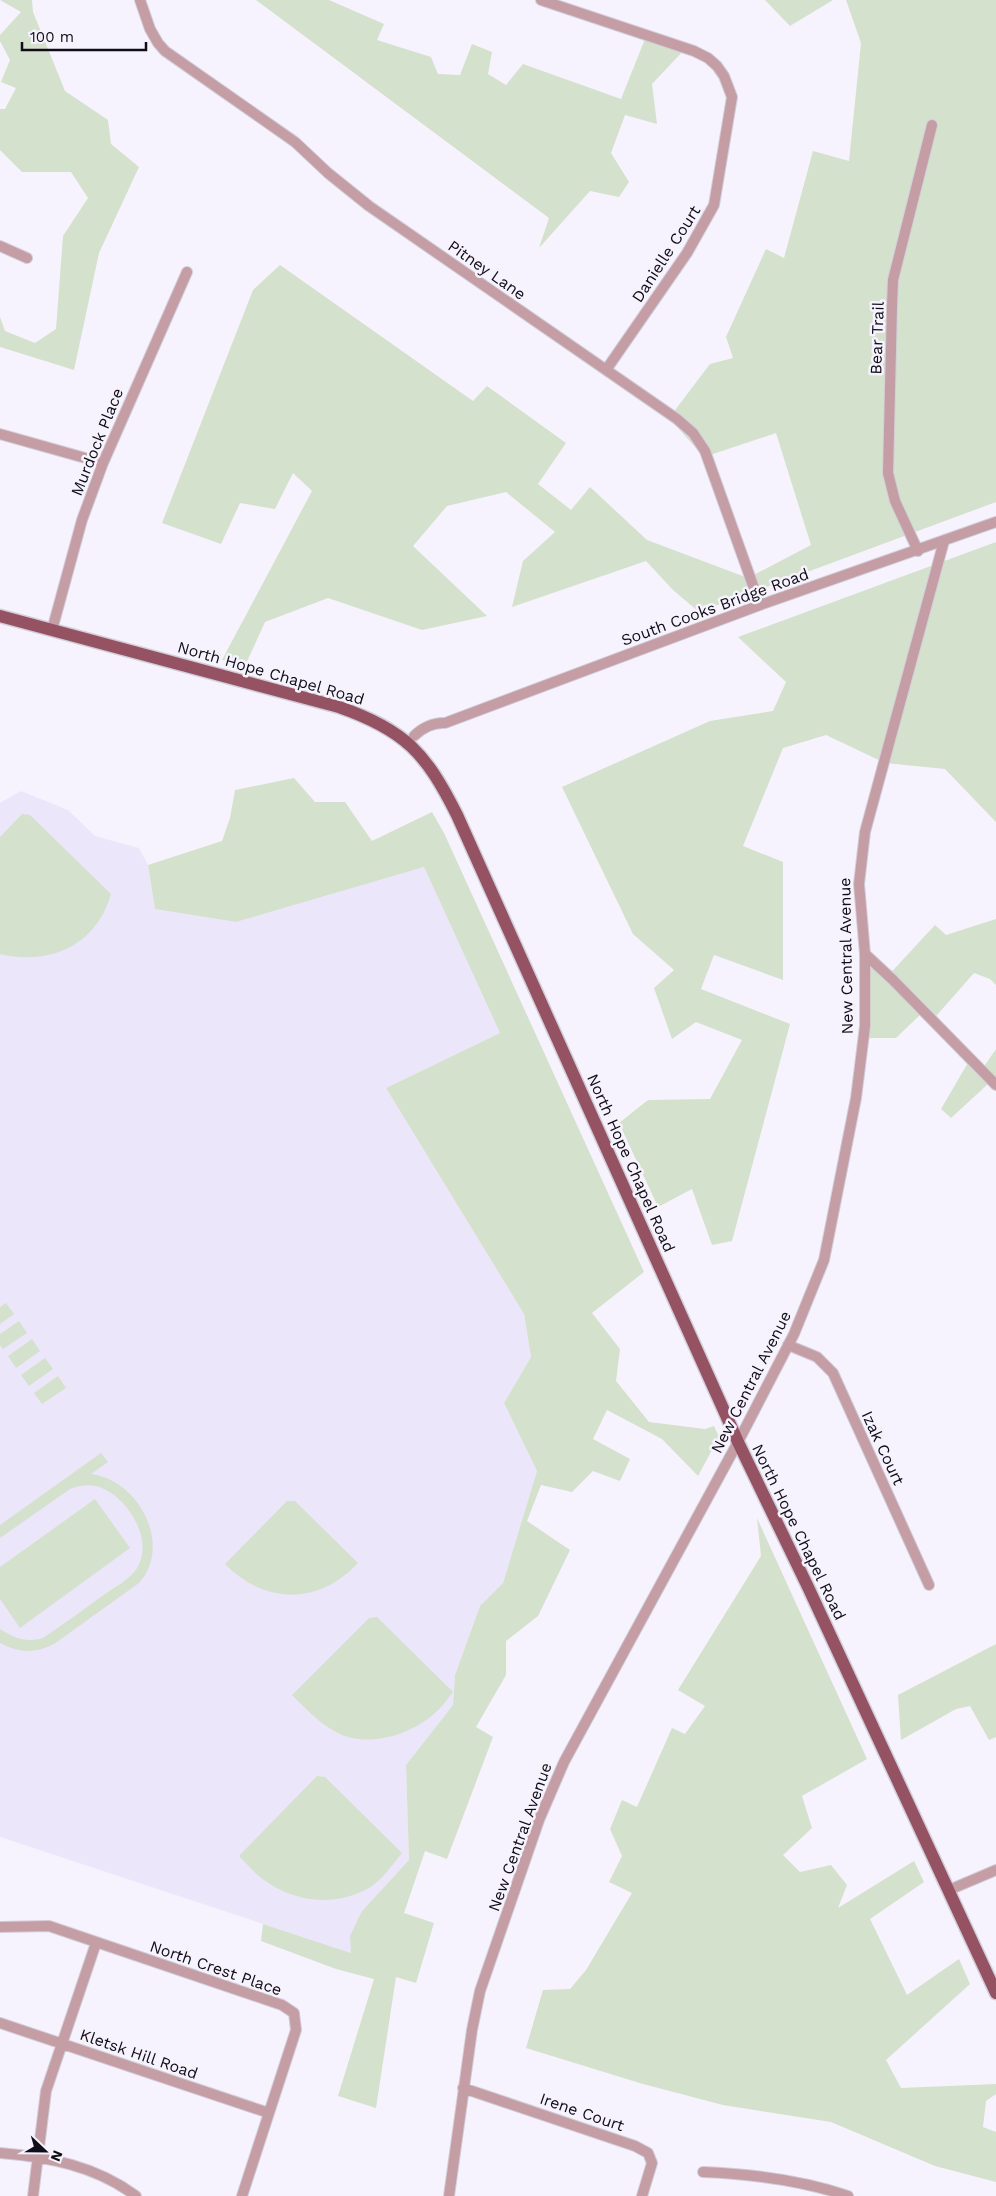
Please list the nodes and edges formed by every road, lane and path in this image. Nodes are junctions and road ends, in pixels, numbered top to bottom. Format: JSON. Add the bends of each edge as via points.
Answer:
{"nodes":[{"id":1,"x":140,"y":0,"type":"edge"},
{"id":2,"x":541,"y":0,"type":"edge"},
{"id":3,"x":932,"y":125,"type":"dead end"},
{"id":4,"x":0,"y":246,"type":"edge"},
{"id":5,"x":27,"y":258,"type":"dead end"},
{"id":6,"x":187,"y":272,"type":"dead end"},
{"id":7,"x":606,"y":370,"type":"junction"},
{"id":8,"x":0,"y":434,"type":"edge"},
{"id":9,"x":103,"y":463,"type":"junction"},
{"id":10,"x":996,"y":522,"type":"edge"},
{"id":11,"x":944,"y":541,"type":"junction"},
{"id":12,"x":918,"y":551,"type":"junction"},
{"id":13,"x":760,"y":605,"type":"junction"},
{"id":14,"x":0,"y":616,"type":"edge"},
{"id":15,"x":52,"y":630,"type":"junction"},
{"id":16,"x":410,"y":738,"type":"junction"},
{"id":17,"x":865,"y":954,"type":"junction"},
{"id":18,"x":996,"y":1085,"type":"edge"},
{"id":19,"x":788,"y":1345,"type":"junction"},
{"id":20,"x":738,"y":1442,"type":"junction"},
{"id":21,"x":929,"y":1585,"type":"dead end"},
{"id":22,"x":996,"y":1870,"type":"edge"},
{"id":23,"x":949,"y":1890,"type":"junction"},
{"id":24,"x":0,"y":1927,"type":"edge"},
{"id":25,"x":96,"y":1943,"type":"junction"},
{"id":26,"x":996,"y":1993,"type":"edge"},
{"id":27,"x":0,"y":2023,"type":"edge"},
{"id":28,"x":62,"y":2043,"type":"junction"},
{"id":29,"x":463,"y":2088,"type":"junction"},
{"id":30,"x":269,"y":2113,"type":"junction"},
{"id":31,"x":0,"y":2153,"type":"edge"},
{"id":32,"x":36,"y":2156,"type":"junction"},
{"id":33,"x":703,"y":2172,"type":"dead end"},
{"id":34,"x":33,"y":2196,"type":"edge"},
{"id":35,"x":136,"y":2196,"type":"edge"},
{"id":36,"x":242,"y":2196,"type":"edge"},
{"id":37,"x":449,"y":2196,"type":"edge"},
{"id":38,"x":642,"y":2196,"type":"edge"},
{"id":39,"x":848,"y":2196,"type":"edge"}],
"edges":[{"from":1,"to":7,"type":"street","name":"Pitney Lane","via":[[158,43],[177,61],[295,142],[369,206]]},
{"from":2,"to":7,"type":"street","name":"Danielle Court","via":[[708,58],[724,76],[732,97],[714,205],[687,253]]},
{"from":3,"to":12,"type":"street","name":"Bear Trail","via":[[894,280],[892,306],[888,473],[895,501]]},
{"from":4,"to":5,"type":"street"},
{"from":6,"to":9,"type":"street","name":"Murdock Place"},
{"from":7,"to":13,"type":"street","name":"Pitney Lane","via":[[677,419],[700,442]]},
{"from":8,"to":9,"type":"street"},
{"from":9,"to":15,"type":"street","name":"Murdock Place","via":[[82,520]]},
{"from":10,"to":11,"type":"street","name":"South Cooks Bridge Road"},
{"from":11,"to":12,"type":"street","name":"South Cooks Bridge Road"},
{"from":11,"to":17,"type":"street","name":"New Central Avenue","via":[[865,832],[859,884]]},
{"from":12,"to":13,"type":"street","name":"South Cooks Bridge Road"},
{"from":13,"to":16,"type":"street","name":"South Cooks Bridge Road"},
{"from":14,"to":15,"type":"main road","name":"North Hope Chapel Road"},
{"from":15,"to":16,"type":"main road","name":"North Hope Chapel Road","via":[[339,707]]},
{"from":16,"to":20,"type":"main road","name":"North Hope Chapel Road","via":[[441,783],[457,815]]},
{"from":17,"to":18,"type":"street"},
{"from":17,"to":19,"type":"street","name":"New Central Avenue","via":[[864,1026],[856,1098],[834,1212],[824,1260]]},
{"from":19,"to":20,"type":"street","name":"New Central Avenue"},
{"from":19,"to":21,"type":"street","name":"Izak Court","via":[[817,1357],[832,1373]]},
{"from":20,"to":23,"type":"main road","name":"North Hope Chapel Road"},
{"from":20,"to":29,"type":"street","name":"New Central Avenue","via":[[564,1762],[539,1820],[480,1991]]},
{"from":22,"to":23,"type":"street"},
{"from":23,"to":26,"type":"main road","name":"North Hope Chapel Road"},
{"from":24,"to":25,"type":"street","name":"North Crest Place","via":[[49,1926]]},
{"from":25,"to":28,"type":"street"},
{"from":25,"to":30,"type":"street","name":"North Crest Place","via":[[282,2005],[294,2013],[296,2030]]},
{"from":27,"to":28,"type":"street","name":"Kletsk Hill Road"},
{"from":28,"to":30,"type":"street","name":"Kletsk Hill Road"},
{"from":28,"to":32,"type":"street","via":[[46,2091]]},
{"from":29,"to":37,"type":"street","name":"New Central Avenue"},
{"from":29,"to":38,"type":"street","name":"Irene Court","via":[[648,2153],[652,2163]]},
{"from":30,"to":36,"type":"street","name":"North Crest Place"},
{"from":31,"to":32,"type":"street"},
{"from":32,"to":34,"type":"street"},
{"from":32,"to":35,"type":"street","via":[[100,2174]]},
{"from":33,"to":39,"type":"street","via":[[799,2182]]}]}
